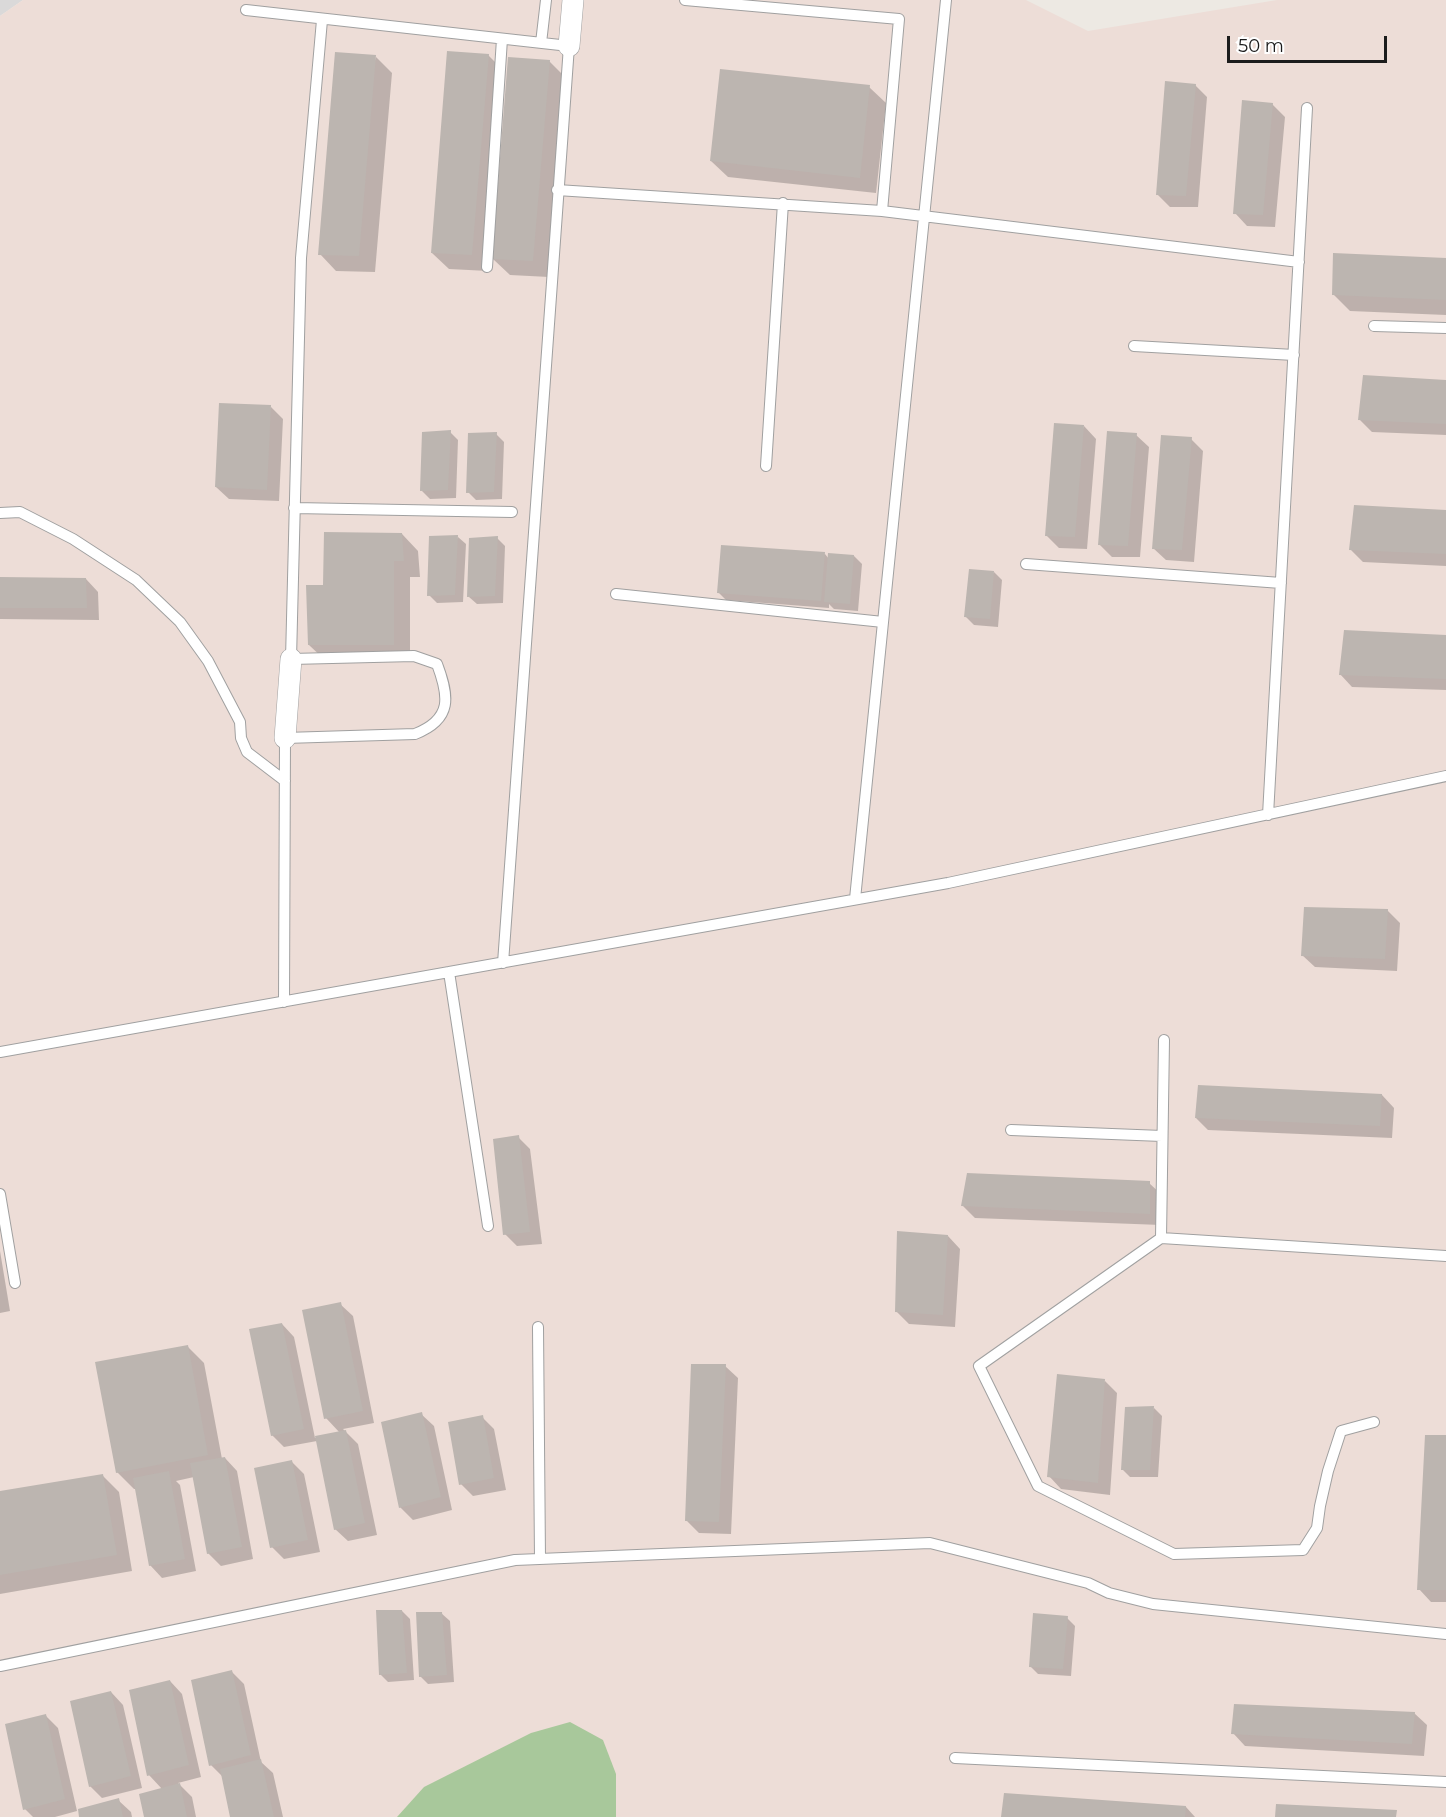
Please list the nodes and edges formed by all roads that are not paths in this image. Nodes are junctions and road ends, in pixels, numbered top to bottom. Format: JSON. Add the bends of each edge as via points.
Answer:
{"nodes":[{"id":1,"x":546,"y":0,"type":"edge"},
{"id":2,"x":573,"y":0,"type":"edge"},
{"id":3,"x":685,"y":0,"type":"edge"},
{"id":4,"x":946,"y":0,"type":"edge"},
{"id":5,"x":246,"y":10,"type":"dead end"},
{"id":6,"x":322,"y":20,"type":"junction"},
{"id":7,"x":502,"y":39,"type":"junction"},
{"id":8,"x":541,"y":43,"type":"junction"},
{"id":9,"x":569,"y":46,"type":"junction"},
{"id":10,"x":1307,"y":108,"type":"dead end"},
{"id":11,"x":557,"y":190,"type":"junction"},
{"id":12,"x":783,"y":204,"type":"junction"},
{"id":13,"x":882,"y":211,"type":"junction"},
{"id":14,"x":924,"y":216,"type":"junction"},
{"id":15,"x":1299,"y":262,"type":"junction"},
{"id":16,"x":487,"y":267,"type":"dead end"},
{"id":17,"x":1374,"y":326,"type":"dead end"},
{"id":18,"x":1446,"y":328,"type":"edge"},
{"id":19,"x":1134,"y":346,"type":"dead end"},
{"id":20,"x":1294,"y":355,"type":"junction"},
{"id":21,"x":766,"y":466,"type":"dead end"},
{"id":22,"x":294,"y":508,"type":"junction"},
{"id":23,"x":512,"y":512,"type":"dead end"},
{"id":24,"x":0,"y":513,"type":"edge"},
{"id":25,"x":1026,"y":564,"type":"dead end"},
{"id":26,"x":1281,"y":583,"type":"junction"},
{"id":27,"x":616,"y":594,"type":"dead end"},
{"id":28,"x":884,"y":622,"type":"junction"},
{"id":29,"x":291,"y":659,"type":"junction"},
{"id":30,"x":285,"y":738,"type":"junction"},
{"id":31,"x":1446,"y":776,"type":"edge"},
{"id":32,"x":285,"y":781,"type":"junction"},
{"id":33,"x":1268,"y":815,"type":"junction"},
{"id":34,"x":855,"y":899,"type":"junction"},
{"id":35,"x":503,"y":963,"type":"junction"},
{"id":36,"x":449,"y":972,"type":"junction"},
{"id":37,"x":284,"y":1002,"type":"junction"},
{"id":38,"x":1164,"y":1040,"type":"dead end"},
{"id":39,"x":0,"y":1052,"type":"edge"},
{"id":40,"x":1011,"y":1130,"type":"dead end"},
{"id":41,"x":1162,"y":1136,"type":"junction"},
{"id":42,"x":0,"y":1194,"type":"edge"},
{"id":43,"x":488,"y":1226,"type":"dead end"},
{"id":44,"x":1161,"y":1238,"type":"junction"},
{"id":45,"x":1446,"y":1256,"type":"edge"},
{"id":46,"x":15,"y":1283,"type":"dead end"},
{"id":47,"x":538,"y":1327,"type":"dead end"},
{"id":48,"x":1374,"y":1422,"type":"dead end"},
{"id":49,"x":540,"y":1559,"type":"junction"},
{"id":50,"x":1446,"y":1634,"type":"edge"},
{"id":51,"x":0,"y":1666,"type":"edge"},
{"id":52,"x":955,"y":1758,"type":"dead end"},
{"id":53,"x":1446,"y":1782,"type":"edge"}],
"edges":[{"from":1,"to":8,"type":"lane"},
{"from":2,"to":9,"type":"street"},
{"from":3,"to":13,"type":"lane","via":[[899,19]]},
{"from":4,"to":14,"type":"lane"},
{"from":5,"to":6,"type":"lane"},
{"from":6,"to":7,"type":"lane"},
{"from":6,"to":22,"type":"lane","via":[[301,258]]},
{"from":7,"to":8,"type":"lane"},
{"from":7,"to":16,"type":"lane"},
{"from":8,"to":9,"type":"lane"},
{"from":9,"to":11,"type":"lane"},
{"from":10,"to":15,"type":"lane"},
{"from":11,"to":12,"type":"lane"},
{"from":11,"to":35,"type":"lane"},
{"from":12,"to":13,"type":"lane"},
{"from":12,"to":21,"type":"lane"},
{"from":13,"to":14,"type":"lane"},
{"from":14,"to":15,"type":"lane"},
{"from":14,"to":28,"type":"lane"},
{"from":15,"to":20,"type":"lane"},
{"from":17,"to":18,"type":"lane"},
{"from":19,"to":20,"type":"lane"},
{"from":20,"to":26,"type":"lane"},
{"from":22,"to":23,"type":"lane"},
{"from":22,"to":29,"type":"lane"},
{"from":24,"to":32,"type":"lane","via":[[20,512],[73,539],[136,580],[180,622],[208,661],[240,722],[247,752]]},
{"from":25,"to":26,"type":"lane"},
{"from":26,"to":33,"type":"lane"},
{"from":27,"to":28,"type":"lane"},
{"from":28,"to":34,"type":"lane"},
{"from":29,"to":30,"type":"street"},
{"from":29,"to":30,"type":"lane","via":[[414,656],[437,664],[446,699],[441,717],[415,734]]},
{"from":30,"to":32,"type":"lane"},
{"from":31,"to":33,"type":"lane"},
{"from":32,"to":37,"type":"lane"},
{"from":33,"to":34,"type":"lane"},
{"from":34,"to":35,"type":"lane"},
{"from":35,"to":36,"type":"lane"},
{"from":36,"to":37,"type":"lane"},
{"from":36,"to":43,"type":"lane"},
{"from":37,"to":39,"type":"lane"},
{"from":38,"to":41,"type":"lane"},
{"from":40,"to":41,"type":"lane"},
{"from":41,"to":44,"type":"lane"},
{"from":42,"to":46,"type":"lane"},
{"from":44,"to":45,"type":"lane"},
{"from":44,"to":48,"type":"lane","via":[[979,1366],[1038,1486],[1174,1554],[1304,1550],[1317,1528],[1326,1479],[1341,1431]]},
{"from":47,"to":49,"type":"lane"},
{"from":49,"to":50,"type":"lane","via":[[930,1544],[1088,1583],[1109,1593],[1153,1604]]},
{"from":49,"to":51,"type":"lane","via":[[481,1566]]},
{"from":52,"to":53,"type":"lane"}]}
